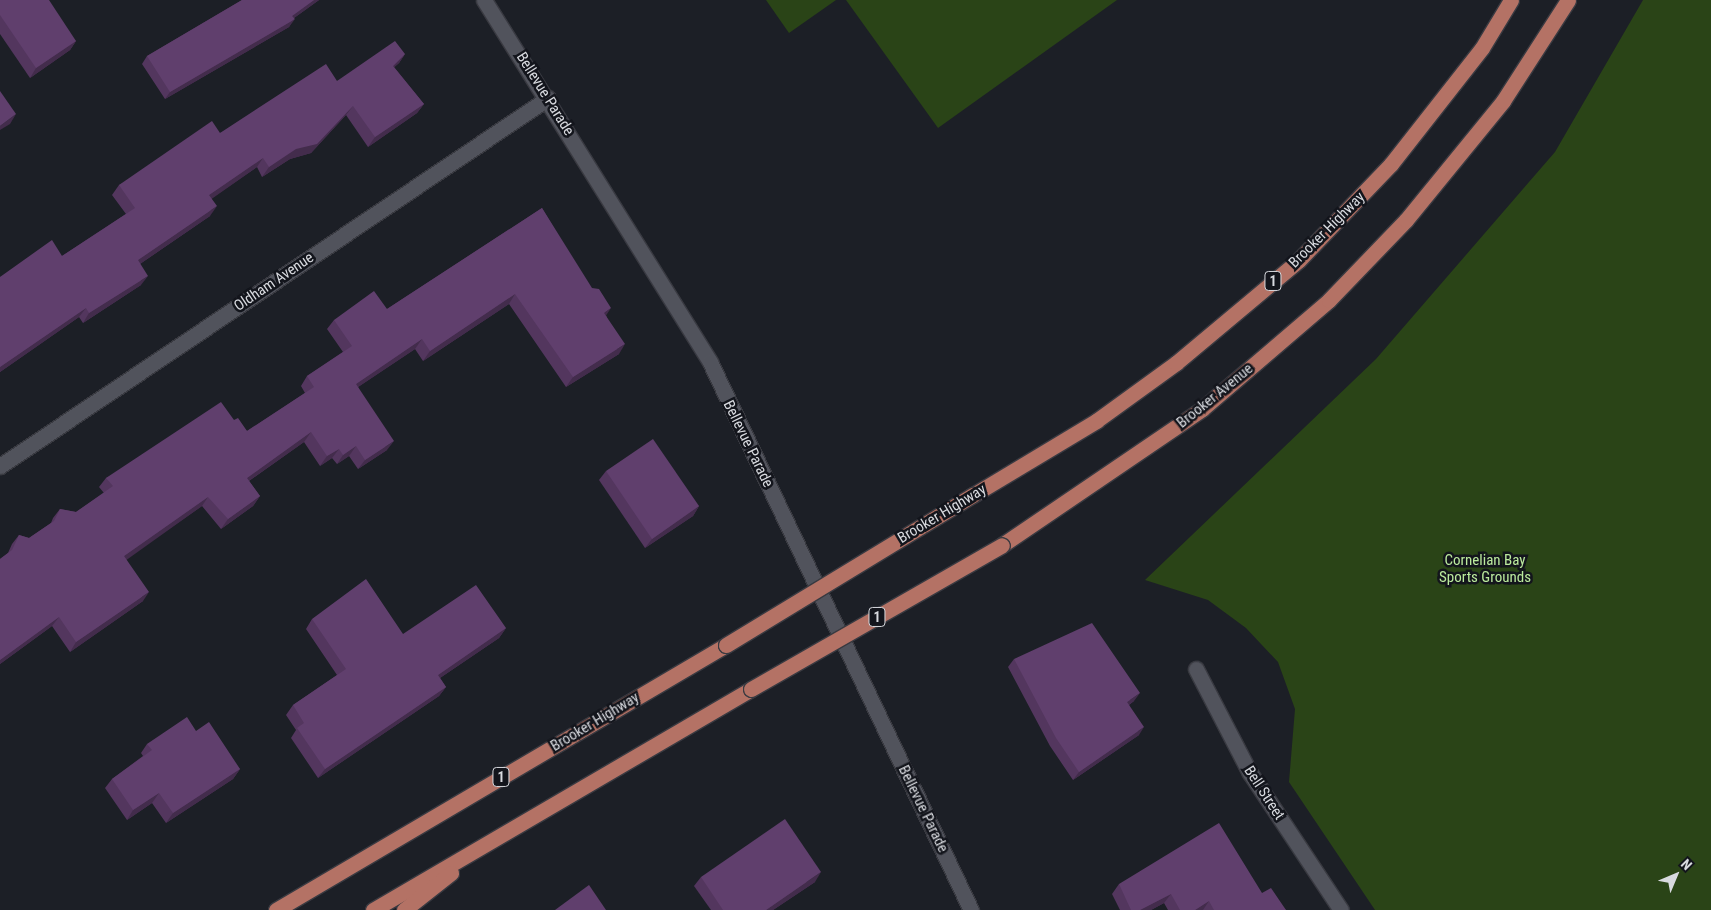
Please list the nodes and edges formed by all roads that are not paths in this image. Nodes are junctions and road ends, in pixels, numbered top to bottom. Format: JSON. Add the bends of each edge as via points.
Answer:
{"nodes":[{"id":1,"x":484,"y":0,"type":"edge"},
{"id":2,"x":1511,"y":0,"type":"edge"},
{"id":3,"x":1568,"y":0,"type":"edge"},
{"id":4,"x":548,"y":98,"type":"junction"},
{"id":5,"x":0,"y":466,"type":"edge"},
{"id":6,"x":1196,"y":669,"type":"dead end"},
{"id":7,"x":492,"y":839,"type":"junction"},
{"id":8,"x":276,"y":910,"type":"edge"},
{"id":9,"x":373,"y":910,"type":"edge"},
{"id":10,"x":404,"y":910,"type":"edge"},
{"id":11,"x":971,"y":910,"type":"edge"},
{"id":12,"x":1341,"y":910,"type":"edge"}],
"edges":[{"from":1,"to":4,"type":"street","name":"Bellevue Parade"},
{"from":2,"to":8,"type":"highway","name":"Brooker Highway","number":"1","bridge":true,"via":[[1482,48],[1391,164],[1299,260],[1176,363],[1096,420],[973,496]]},
{"from":3,"to":7,"type":"highway","name":"Brooker Avenue","number":"1","bridge":true,"via":[[1503,101],[1406,220],[1328,300],[1202,409],[1002,545]]},
{"from":4,"to":5,"type":"street","name":"Oldham Avenue"},
{"from":4,"to":11,"type":"street","name":"Bellevue Parade","via":[[710,362]]},
{"from":6,"to":12,"type":"street","name":"Bell Street","via":[[1250,773]]},
{"from":7,"to":9,"type":"highway","number":"1"},
{"from":7,"to":10,"type":"highway"}]}
